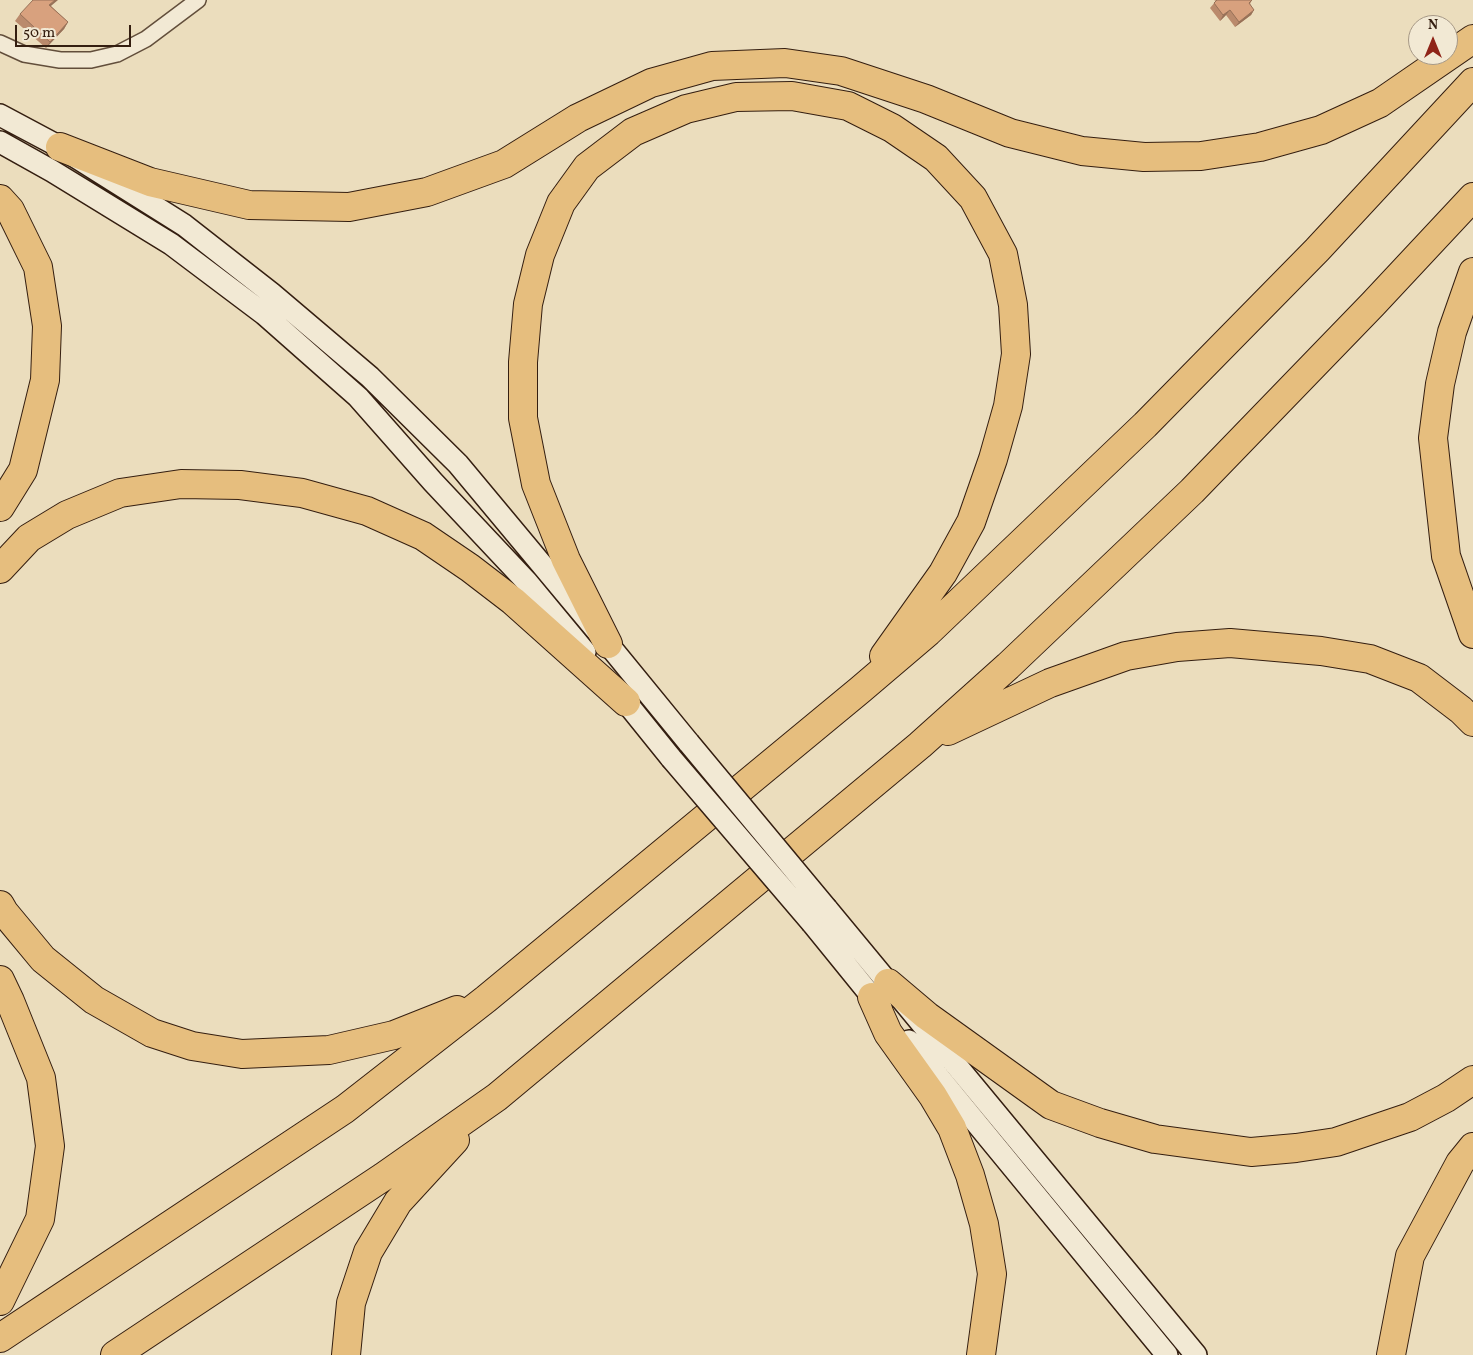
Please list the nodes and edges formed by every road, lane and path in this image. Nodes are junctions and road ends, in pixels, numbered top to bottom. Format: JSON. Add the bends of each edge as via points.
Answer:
{"nodes":[{"id":1,"x":198,"y":0,"type":"edge"},
{"id":2,"x":1473,"y":39,"type":"edge"},
{"id":3,"x":0,"y":43,"type":"edge"},
{"id":4,"x":1473,"y":82,"type":"edge"},
{"id":5,"x":0,"y":115,"type":"edge"},
{"id":6,"x":0,"y":142,"type":"edge"},
{"id":7,"x":60,"y":147,"type":"junction"},
{"id":8,"x":1473,"y":197,"type":"edge"},
{"id":9,"x":0,"y":199,"type":"edge"},
{"id":10,"x":1473,"y":272,"type":"edge"},
{"id":11,"x":0,"y":507,"type":"edge"},
{"id":12,"x":0,"y":569,"type":"edge"},
{"id":13,"x":1473,"y":634,"type":"edge"},
{"id":14,"x":608,"y":644,"type":"junction"},
{"id":15,"x":860,"y":690,"type":"junction"},
{"id":16,"x":626,"y":702,"type":"junction"},
{"id":17,"x":1473,"y":722,"type":"edge"},
{"id":18,"x":920,"y":745,"type":"junction"},
{"id":19,"x":0,"y":905,"type":"edge"},
{"id":20,"x":820,"y":916,"type":"junction"},
{"id":21,"x":0,"y":980,"type":"edge"},
{"id":22,"x":880,"y":990,"type":"junction"},
{"id":23,"x":486,"y":999,"type":"junction"},
{"id":24,"x":1473,"y":1080,"type":"edge"},
{"id":25,"x":497,"y":1097,"type":"junction"},
{"id":26,"x":1473,"y":1147,"type":"edge"},
{"id":27,"x":0,"y":1301,"type":"edge"},
{"id":28,"x":0,"y":1338,"type":"edge"},
{"id":29,"x":115,"y":1355,"type":"edge"},
{"id":30,"x":346,"y":1355,"type":"edge"},
{"id":31,"x":981,"y":1355,"type":"edge"},
{"id":32,"x":1167,"y":1355,"type":"edge"},
{"id":33,"x":1196,"y":1355,"type":"edge"},
{"id":34,"x":1391,"y":1355,"type":"edge"}],
"edges":[{"from":1,"to":3,"type":"street","via":[[146,40],[117,54],[91,60],[60,60],[24,54]]},
{"from":2,"to":7,"type":"highway","via":[[1380,103],[1321,130],[1260,147],[1202,156],[1144,157],[1082,151],[1010,133],[926,99],[841,71],[785,63],[712,66],[651,83],[578,118],[504,164],[427,192],[349,208],[249,205],[150,182]]},
{"from":4,"to":15,"type":"highway","via":[[1317,250],[1144,425],[928,632]]},
{"from":5,"to":7,"type":"street"},
{"from":6,"to":16,"type":"street","via":[[171,244],[264,314],[351,391],[526,582]]},
{"from":7,"to":14,"type":"street","via":[[184,225],[271,292],[370,377],[458,464]]},
{"from":8,"to":18,"type":"highway","via":[[1192,491]]},
{"from":9,"to":11,"type":"highway","via":[[10,210],[38,267],[47,326],[45,380],[23,470]]},
{"from":10,"to":13,"type":"highway","via":[[1452,332],[1440,384],[1433,438],[1446,556]]},
{"from":12,"to":16,"type":"highway","via":[[29,538],[67,515],[120,493],[181,484],[240,485],[302,493],[367,511],[423,536],[512,601]]},
{"from":14,"to":15,"type":"highway","via":[[566,560],[536,484],[524,418],[523,362],[528,304],[540,255],[561,203],[587,167],[633,132],[686,109],[745,96],[792,96],[848,106],[892,128],[936,158],[973,198],[1003,254],[1013,305],[1016,354],[1008,406],[971,522],[944,573]]},
{"from":14,"to":20,"type":"street","bridge":true},
{"from":15,"to":23,"type":"highway"},
{"from":16,"to":20,"type":"street","bridge":true,"via":[[671,758]]},
{"from":17,"to":18,"type":"highway","via":[[1419,678],[1370,659],[1230,643],[1126,656],[1050,683]]},
{"from":18,"to":25,"type":"highway"},
{"from":19,"to":23,"type":"highway","via":[[43,959],[94,1000],[152,1033],[192,1046],[242,1054],[328,1050],[394,1035]]},
{"from":20,"to":22,"type":"street"},
{"from":21,"to":27,"type":"highway","via":[[41,1078],[50,1146],[40,1219]]},
{"from":22,"to":24,"type":"highway","via":[[927,1016],[1051,1105],[1155,1139],[1252,1152],[1336,1142],[1410,1117]]},
{"from":22,"to":31,"type":"highway","via":[[888,1033],[952,1128],[984,1224],[992,1274]]},
{"from":22,"to":32,"type":"street"},
{"from":22,"to":33,"type":"street"},
{"from":23,"to":28,"type":"highway","via":[[345,1109]]},
{"from":25,"to":29,"type":"highway"},
{"from":25,"to":30,"type":"highway","via":[[398,1202],[368,1252],[352,1303]]},
{"from":26,"to":34,"type":"highway","via":[[1460,1163],[1410,1256]]}]}
